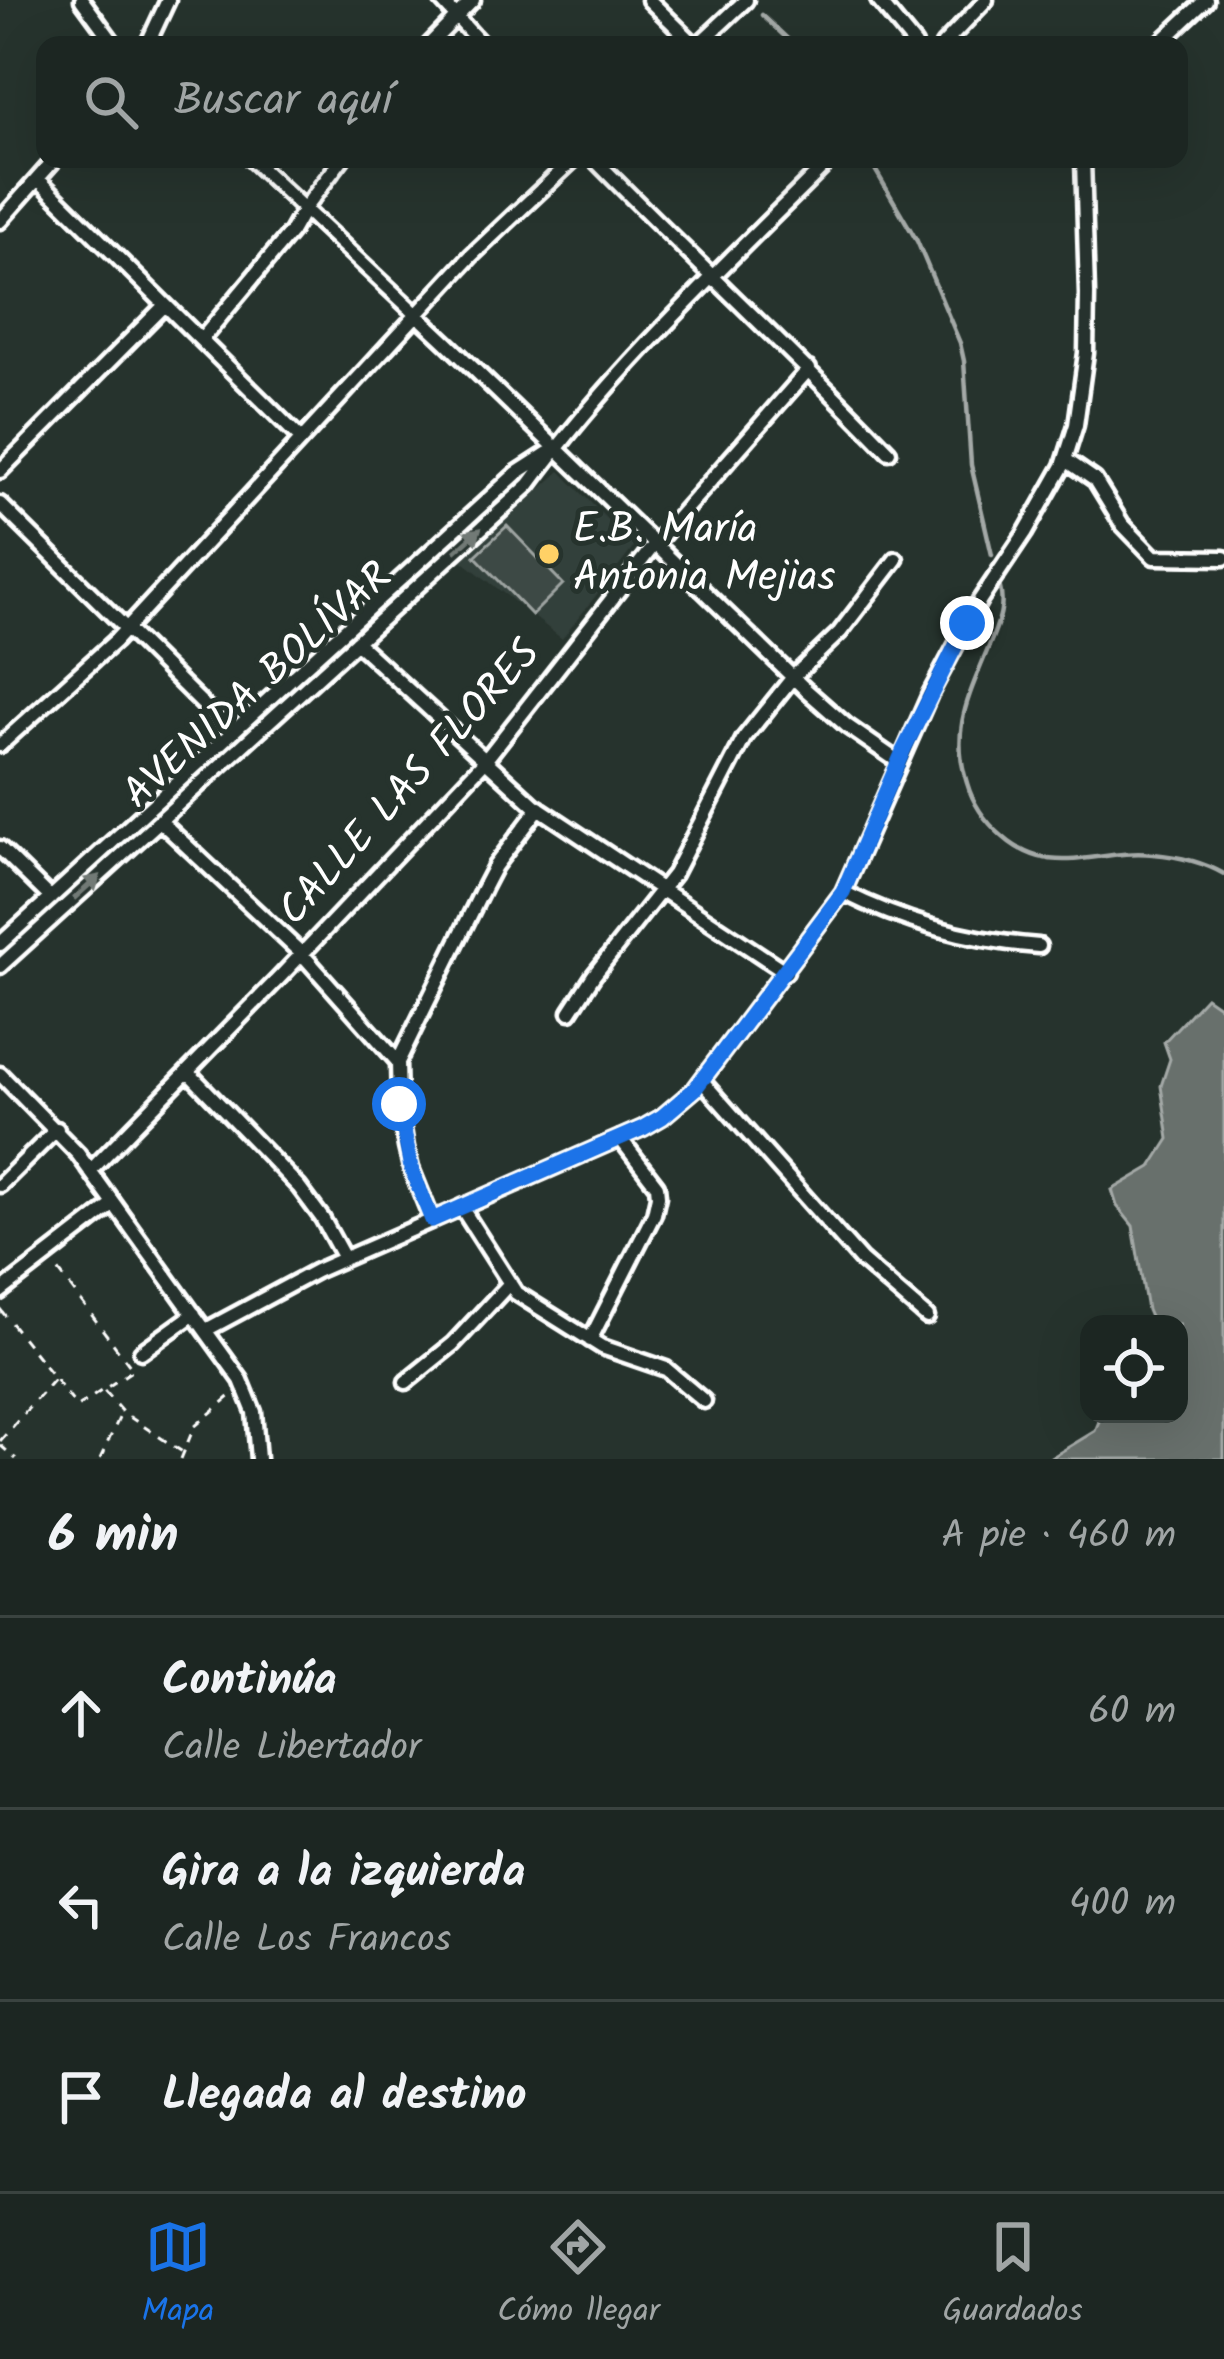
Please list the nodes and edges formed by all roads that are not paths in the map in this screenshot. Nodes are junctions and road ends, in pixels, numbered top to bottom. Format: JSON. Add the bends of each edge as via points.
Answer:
{"nodes":[{"id":1,"x":82,"y":0,"type":"edge"},
{"id":2,"x":168,"y":0,"type":"edge"},
{"id":3,"x":441,"y":0,"type":"edge"},
{"id":4,"x":473,"y":0,"type":"edge"},
{"id":5,"x":649,"y":0,"type":"edge"},
{"id":6,"x":746,"y":0,"type":"edge"},
{"id":7,"x":878,"y":0,"type":"edge"},
{"id":8,"x":986,"y":0,"type":"edge"},
{"id":9,"x":1206,"y":0,"type":"edge"},
{"id":10,"x":456,"y":16,"type":"junction"},
{"id":11,"x":108,"y":36,"type":"edge"},
{"id":12,"x":151,"y":36,"type":"edge"},
{"id":13,"x":437,"y":36,"type":"edge"},
{"id":14,"x":474,"y":36,"type":"edge"},
{"id":15,"x":687,"y":36,"type":"edge"},
{"id":16,"x":706,"y":36,"type":"edge"},
{"id":17,"x":908,"y":36,"type":"edge"},
{"id":18,"x":952,"y":36,"type":"edge"},
{"id":19,"x":1168,"y":36,"type":"edge"},
{"id":20,"x":47,"y":168,"type":"edge"},
{"id":21,"x":261,"y":168,"type":"edge"},
{"id":22,"x":335,"y":168,"type":"edge"},
{"id":23,"x":564,"y":168,"type":"edge"},
{"id":24,"x":603,"y":168,"type":"edge"},
{"id":25,"x":815,"y":168,"type":"edge"},
{"id":26,"x":1083,"y":168,"type":"edge"},
{"id":27,"x":38,"y":178,"type":"junction"},
{"id":28,"x":304,"y":209,"type":"junction"},
{"id":29,"x":0,"y":221,"type":"edge"},
{"id":30,"x":712,"y":278,"type":"junction"},
{"id":31,"x":165,"y":305,"type":"junction"},
{"id":32,"x":416,"y":314,"type":"junction"},
{"id":33,"x":200,"y":340,"type":"junction"},
{"id":34,"x":809,"y":369,"type":"junction"},
{"id":35,"x":300,"y":438,"type":"junction"},
{"id":36,"x":555,"y":449,"type":"junction"},
{"id":37,"x":889,"y":452,"type":"dead end"},
{"id":38,"x":1066,"y":460,"type":"junction"},
{"id":39,"x":0,"y":471,"type":"edge"},
{"id":40,"x":0,"y":504,"type":"edge"},
{"id":41,"x":655,"y":545,"type":"junction"},
{"id":42,"x":1224,"y":558,"type":"edge"},
{"id":43,"x":896,"y":559,"type":"dead end"},
{"id":44,"x":127,"y":628,"type":"junction"},
{"id":45,"x":356,"y":642,"type":"junction"},
{"id":46,"x":793,"y":677,"type":"junction"},
{"id":47,"x":232,"y":733,"type":"junction"},
{"id":48,"x":0,"y":746,"type":"edge"},
{"id":49,"x":484,"y":761,"type":"junction"},
{"id":50,"x":898,"y":762,"type":"junction"},
{"id":51,"x":538,"y":808,"type":"junction"},
{"id":52,"x":160,"y":820,"type":"junction"},
{"id":53,"x":0,"y":848,"type":"edge"},
{"id":54,"x":663,"y":890,"type":"junction"},
{"id":55,"x":843,"y":892,"type":"junction"},
{"id":56,"x":50,"y":898,"type":"junction"},
{"id":57,"x":0,"y":944,"type":"edge"},
{"id":58,"x":1039,"y":946,"type":"dead end"},
{"id":59,"x":302,"y":954,"type":"junction"},
{"id":60,"x":0,"y":966,"type":"edge"},
{"id":61,"x":785,"y":972,"type":"junction"},
{"id":62,"x":570,"y":1012,"type":"dead end"},
{"id":63,"x":398,"y":1062,"type":"junction"},
{"id":64,"x":188,"y":1072,"type":"junction"},
{"id":65,"x":0,"y":1074,"type":"edge"},
{"id":66,"x":702,"y":1081,"type":"junction"},
{"id":67,"x":57,"y":1129,"type":"junction"},
{"id":68,"x":620,"y":1138,"type":"junction"},
{"id":69,"x":90,"y":1171,"type":"junction"},
{"id":70,"x":0,"y":1185,"type":"edge"},
{"id":71,"x":114,"y":1204,"type":"junction"},
{"id":72,"x":461,"y":1207,"type":"junction"},
{"id":73,"x":432,"y":1220,"type":"junction"},
{"id":74,"x":344,"y":1258,"type":"junction"},
{"id":75,"x":510,"y":1283,"type":"junction"},
{"id":76,"x":0,"y":1292,"type":"edge"},
{"id":77,"x":194,"y":1314,"type":"junction"},
{"id":78,"x":927,"y":1318,"type":"dead end"},
{"id":79,"x":206,"y":1330,"type":"junction"},
{"id":80,"x":590,"y":1340,"type":"junction"},
{"id":81,"x":141,"y":1352,"type":"dead end"},
{"id":82,"x":406,"y":1382,"type":"dead end"},
{"id":83,"x":704,"y":1401,"type":"dead end"},
{"id":84,"x":259,"y":1459,"type":"edge"}],
"edges":[{"from":1,"to":11,"type":"street"},
{"from":2,"to":12,"type":"street"},
{"from":3,"to":10,"type":"street"},
{"from":4,"to":10,"type":"street"},
{"from":5,"to":15,"type":"street"},
{"from":6,"to":16,"type":"street"},
{"from":7,"to":17,"type":"street"},
{"from":8,"to":18,"type":"street"},
{"from":9,"to":19,"type":"street"},
{"from":10,"to":13,"type":"street"},
{"from":10,"to":14,"type":"street"},
{"from":20,"to":27,"type":"street"},
{"from":21,"to":28,"type":"street"},
{"from":22,"to":28,"type":"street"},
{"from":23,"to":32,"type":"street"},
{"from":24,"to":30,"type":"street"},
{"from":25,"to":30,"type":"street","name":"AVENIDA BOLÍVAR"},
{"from":26,"to":38,"type":"street","via":[[1087,325]]},
{"from":27,"to":29,"type":"street"},
{"from":27,"to":31,"type":"street"},
{"from":28,"to":32,"type":"street"},
{"from":28,"to":33,"type":"street"},
{"from":30,"to":34,"type":"street"},
{"from":30,"to":36,"type":"street","name":"AVENIDA BOLÍVAR"},
{"from":31,"to":33,"type":"street"},
{"from":31,"to":39,"type":"street"},
{"from":32,"to":35,"type":"street"},
{"from":32,"to":36,"type":"street"},
{"from":33,"to":35,"type":"street"},
{"from":34,"to":37,"type":"street"},
{"from":34,"to":41,"type":"street","name":"CALLE LAS FLORES"},
{"from":35,"to":44,"type":"street"},
{"from":36,"to":41,"type":"street"},
{"from":45,"to":36,"type":"street","name":"AVENIDA BOLÍVAR","one_way":true,"via":[[529,485]]},
{"from":36,"to":47,"type":"street","name":"AVENIDA BOLÍVAR","via":[[518,473]]},
{"from":38,"to":42,"type":"street","via":[[1095,480],[1154,557]]},
{"from":38,"to":50,"type":"street","via":[[980,600]]},
{"from":40,"to":44,"type":"street"},
{"from":41,"to":46,"type":"street"},
{"from":41,"to":49,"type":"street","name":"CALLE LAS FLORES"},
{"from":43,"to":46,"type":"street"},
{"from":44,"to":47,"type":"street"},
{"from":44,"to":48,"type":"street"},
{"from":45,"to":49,"type":"street"},
{"from":45,"to":52,"type":"street","name":"AVENIDA BOLÍVAR"},
{"from":46,"to":50,"type":"street"},
{"from":46,"to":54,"type":"street","via":[[744,738]]},
{"from":47,"to":56,"type":"street","name":"AVENIDA BOLÍVAR"},
{"from":49,"to":51,"type":"street"},
{"from":49,"to":59,"type":"street","name":"CALLE LAS FLORES"},
{"from":50,"to":55,"type":"street"},
{"from":51,"to":54,"type":"street"},
{"from":51,"to":63,"type":"street","via":[[495,866]]},
{"from":52,"to":59,"type":"street"},
{"from":60,"to":52,"type":"street","name":"AVENIDA BOLÍVAR","one_way":true},
{"from":53,"to":56,"type":"street"},
{"from":54,"to":61,"type":"street"},
{"from":54,"to":62,"type":"street"},
{"from":55,"to":58,"type":"street","via":[[916,922]]},
{"from":55,"to":61,"type":"street"},
{"from":56,"to":57,"type":"street","name":"AVENIDA BOLÍVAR"},
{"from":59,"to":63,"type":"street"},
{"from":59,"to":64,"type":"street","name":"CALLE LAS FLORES"},
{"from":61,"to":66,"type":"street"},
{"from":63,"to":73,"type":"street","via":[[406,1147]]},
{"from":64,"to":69,"type":"street","name":"CALLE LAS FLORES"},
{"from":64,"to":74,"type":"street","via":[[299,1187]]},
{"from":65,"to":67,"type":"street"},
{"from":66,"to":68,"type":"street","via":[[662,1117]]},
{"from":66,"to":78,"type":"street","via":[[861,1260]]},
{"from":67,"to":69,"type":"street"},
{"from":67,"to":70,"type":"street"},
{"from":68,"to":72,"type":"street"},
{"from":68,"to":80,"type":"street","via":[[658,1196]]},
{"from":69,"to":71,"type":"street"},
{"from":71,"to":76,"type":"street"},
{"from":71,"to":77,"type":"street"},
{"from":72,"to":73,"type":"street"},
{"from":72,"to":75,"type":"street"},
{"from":73,"to":74,"type":"street"},
{"from":74,"to":79,"type":"street"},
{"from":75,"to":80,"type":"street"},
{"from":75,"to":82,"type":"street"},
{"from":77,"to":79,"type":"street"},
{"from":77,"to":81,"type":"street"},
{"from":79,"to":84,"type":"street","via":[[244,1385]]},
{"from":80,"to":83,"type":"street","via":[[666,1369]]}]}
